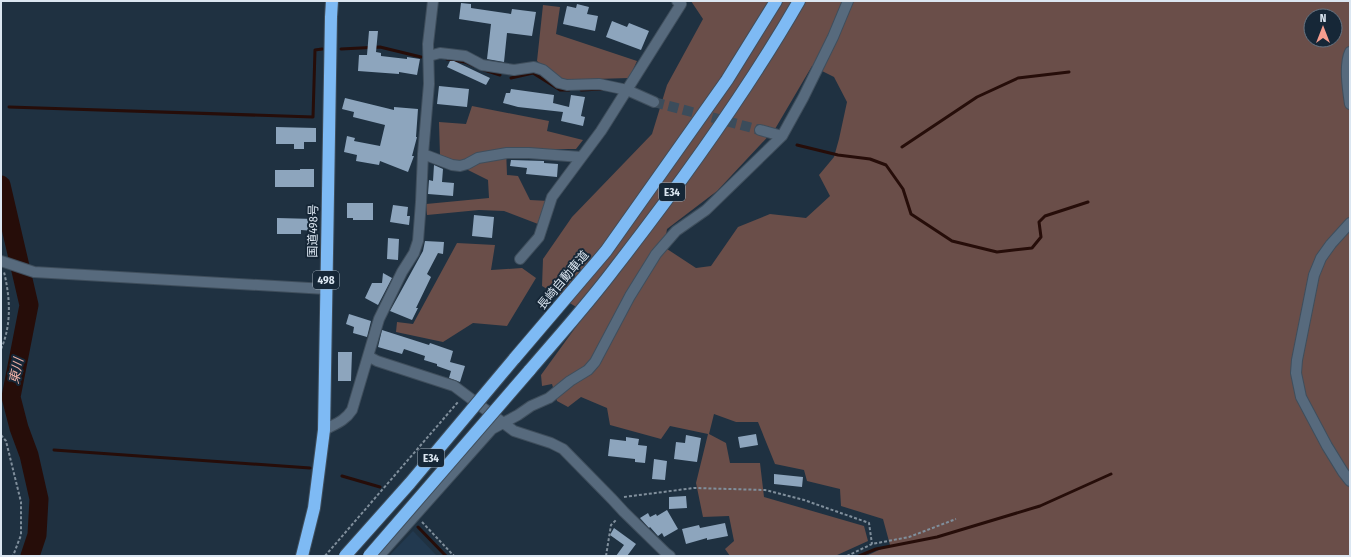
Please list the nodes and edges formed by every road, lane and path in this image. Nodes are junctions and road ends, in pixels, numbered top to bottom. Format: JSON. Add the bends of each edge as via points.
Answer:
{"nodes":[{"id":1,"x":332,"y":1,"type":"edge"},
{"id":2,"x":433,"y":1,"type":"edge"},
{"id":3,"x":677,"y":1,"type":"edge"},
{"id":4,"x":776,"y":1,"type":"edge"},
{"id":5,"x":799,"y":1,"type":"edge"},
{"id":6,"x":848,"y":1,"type":"edge"},
{"id":7,"x":1350,"y":52,"type":"edge"},
{"id":8,"x":428,"y":56,"type":"junction"},
{"id":9,"x":627,"y":90,"type":"junction"},
{"id":10,"x":654,"y":102,"type":"tunnel mouth"},
{"id":11,"x":1350,"y":104,"type":"edge"},
{"id":12,"x":760,"y":130,"type":"tunnel mouth"},
{"id":13,"x":782,"y":136,"type":"junction"},
{"id":14,"x":422,"y":154,"type":"junction"},
{"id":15,"x":581,"y":157,"type":"junction"},
{"id":16,"x":1350,"y":223,"type":"edge"},
{"id":17,"x":520,"y":259,"type":"dead end"},
{"id":18,"x":2,"y":261,"type":"edge"},
{"id":19,"x":326,"y":290,"type":"junction"},
{"id":20,"x":1,"y":349,"type":"edge"},
{"id":21,"x":368,"y":356,"type":"junction"},
{"id":22,"x":465,"y":394,"type":"junction"},
{"id":23,"x":503,"y":422,"type":"junction"},
{"id":24,"x":324,"y":430,"type":"junction"},
{"id":25,"x":1,"y":434,"type":"edge"},
{"id":26,"x":1350,"y":480,"type":"edge"},
{"id":27,"x":612,"y":499,"type":"junction"},
{"id":28,"x":624,"y":512,"type":"junction"},
{"id":29,"x":416,"y":515,"type":"junction"},
{"id":30,"x":956,"y":519,"type":"dead end"},
{"id":31,"x":872,"y":544,"type":"junction"},
{"id":32,"x":14,"y":556,"type":"edge"},
{"id":33,"x":302,"y":556,"type":"edge"},
{"id":34,"x":325,"y":556,"type":"edge"},
{"id":35,"x":345,"y":556,"type":"edge"},
{"id":36,"x":369,"y":556,"type":"edge"},
{"id":37,"x":379,"y":556,"type":"edge"},
{"id":38,"x":454,"y":556,"type":"edge"},
{"id":39,"x":606,"y":556,"type":"edge"},
{"id":40,"x":670,"y":556,"type":"edge"},
{"id":41,"x":847,"y":556,"type":"edge"}],
"edges":[{"from":1,"to":19,"type":"highway","name":"国道498号","number":"498"},
{"from":2,"to":8,"type":"street"},
{"from":3,"to":9,"type":"street","via":[[681,4]]},
{"from":4,"to":35,"type":"highway","name":"長崎自動車道","number":"E34","bridge":true,"via":[[727,80],[610,245],[410,483]]},
{"from":5,"to":36,"type":"highway","number":"E34","bridge":true,"via":[[744,91],[614,269]]},
{"from":6,"to":13,"type":"street","via":[[803,98]]},
{"from":7,"to":11,"type":"street"},
{"from":8,"to":9,"type":"street","via":[[440,53],[465,56],[482,65],[514,70],[534,67],[543,70],[558,83],[599,84]]},
{"from":8,"to":14,"type":"street","via":[[429,84]]},
{"from":9,"to":10,"type":"street"},
{"from":9,"to":15,"type":"street"},
{"from":12,"to":13,"type":"street"},
{"from":13,"to":23,"type":"street","via":[[706,210],[676,231],[656,254],[588,370],[549,398]]},
{"from":14,"to":15,"type":"street","via":[[460,166],[478,158],[507,153]]},
{"from":14,"to":21,"type":"street","via":[[422,202],[416,247],[379,320]]},
{"from":15,"to":17,"type":"street","via":[[552,197],[539,237]]},
{"from":16,"to":26,"type":"street","via":[[1321,258],[1314,275],[1296,373],[1301,397],[1327,446]]},
{"from":18,"to":19,"type":"street","via":[[34,272]]},
{"from":18,"to":20,"type":"path","via":[[8,290],[8,322]]},
{"from":19,"to":24,"type":"highway","name":"国道498号","number":"498"},
{"from":21,"to":22,"type":"street","via":[[377,362],[454,386]]},
{"from":21,"to":24,"type":"street","via":[[352,410],[342,421]]},
{"from":22,"to":23,"type":"street"},
{"from":22,"to":34,"type":"path"},
{"from":23,"to":27,"type":"street","via":[[514,431],[563,448]]},
{"from":23,"to":29,"type":"street","via":[[492,429]]},
{"from":24,"to":33,"type":"highway","name":"国道498号","number":"498","via":[[314,508]]},
{"from":25,"to":32,"type":"path","via":[[6,441],[21,502],[21,535]]},
{"from":27,"to":28,"type":"street"},
{"from":27,"to":31,"type":"path","via":[[694,488],[765,490],[804,500],[868,523]]},
{"from":28,"to":39,"type":"path","via":[[610,525]]},
{"from":28,"to":40,"type":"street"},
{"from":29,"to":37,"type":"street"},
{"from":29,"to":38,"type":"path"},
{"from":30,"to":31,"type":"path","via":[[909,537]]},
{"from":31,"to":41,"type":"path"}]}
